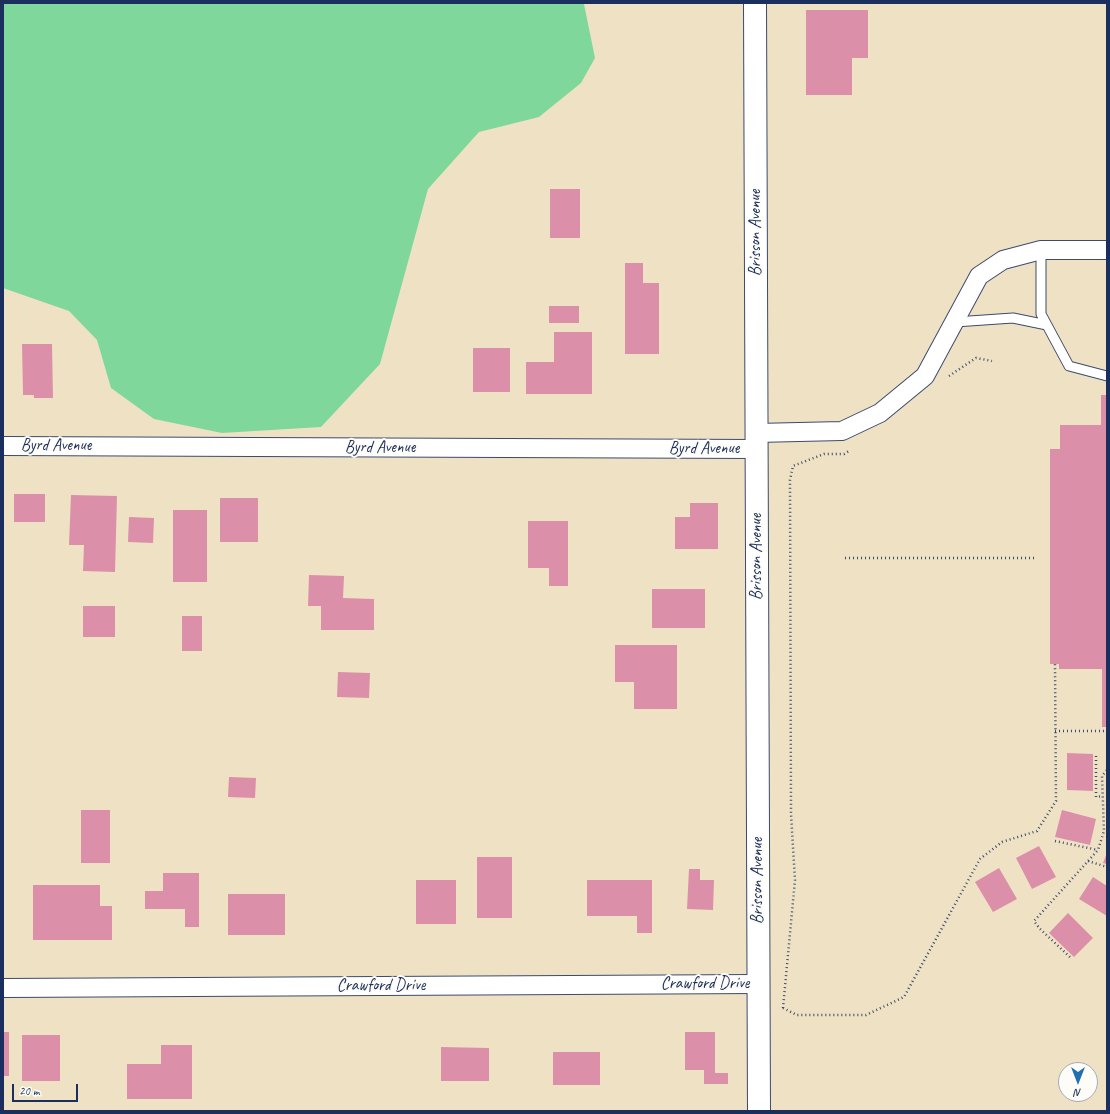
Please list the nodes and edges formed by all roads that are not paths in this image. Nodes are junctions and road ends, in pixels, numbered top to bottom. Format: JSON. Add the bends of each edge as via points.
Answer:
{"nodes":[{"id":1,"x":754,"y":3,"type":"edge"},
{"id":2,"x":1041,"y":250,"type":"junction"},
{"id":3,"x":1107,"y":250,"type":"edge"},
{"id":4,"x":955,"y":322,"type":"junction"},
{"id":5,"x":1047,"y":325,"type":"junction"},
{"id":6,"x":1107,"y":376,"type":"edge"},
{"id":7,"x":756,"y":441,"type":"junction"},
{"id":8,"x":3,"y":446,"type":"edge"},
{"id":9,"x":758,"y":984,"type":"junction"},
{"id":10,"x":3,"y":988,"type":"edge"},
{"id":11,"x":759,"y":1111,"type":"edge"}],
"edges":[{"from":1,"to":7,"type":"street","name":"Brisson Avenue"},
{"from":2,"to":3,"type":"street","name":"Byrd Avenue"},
{"from":2,"to":4,"type":"street","name":"Byrd Avenue","via":[[1003,260],[979,276]]},
{"from":2,"to":5,"type":"lane","via":[[1041,314]]},
{"from":4,"to":5,"type":"lane","via":[[1013,318]]},
{"from":4,"to":7,"type":"street","name":"Byrd Avenue","via":[[925,376],[880,413],[842,431]]},
{"from":5,"to":6,"type":"lane","via":[[1069,366]]},
{"from":7,"to":8,"type":"street","name":"Byrd Avenue"},
{"from":7,"to":9,"type":"street","name":"Brisson Avenue"},
{"from":9,"to":10,"type":"street","name":"Crawford Drive"},
{"from":9,"to":11,"type":"street","name":"Brisson Avenue"}]}
